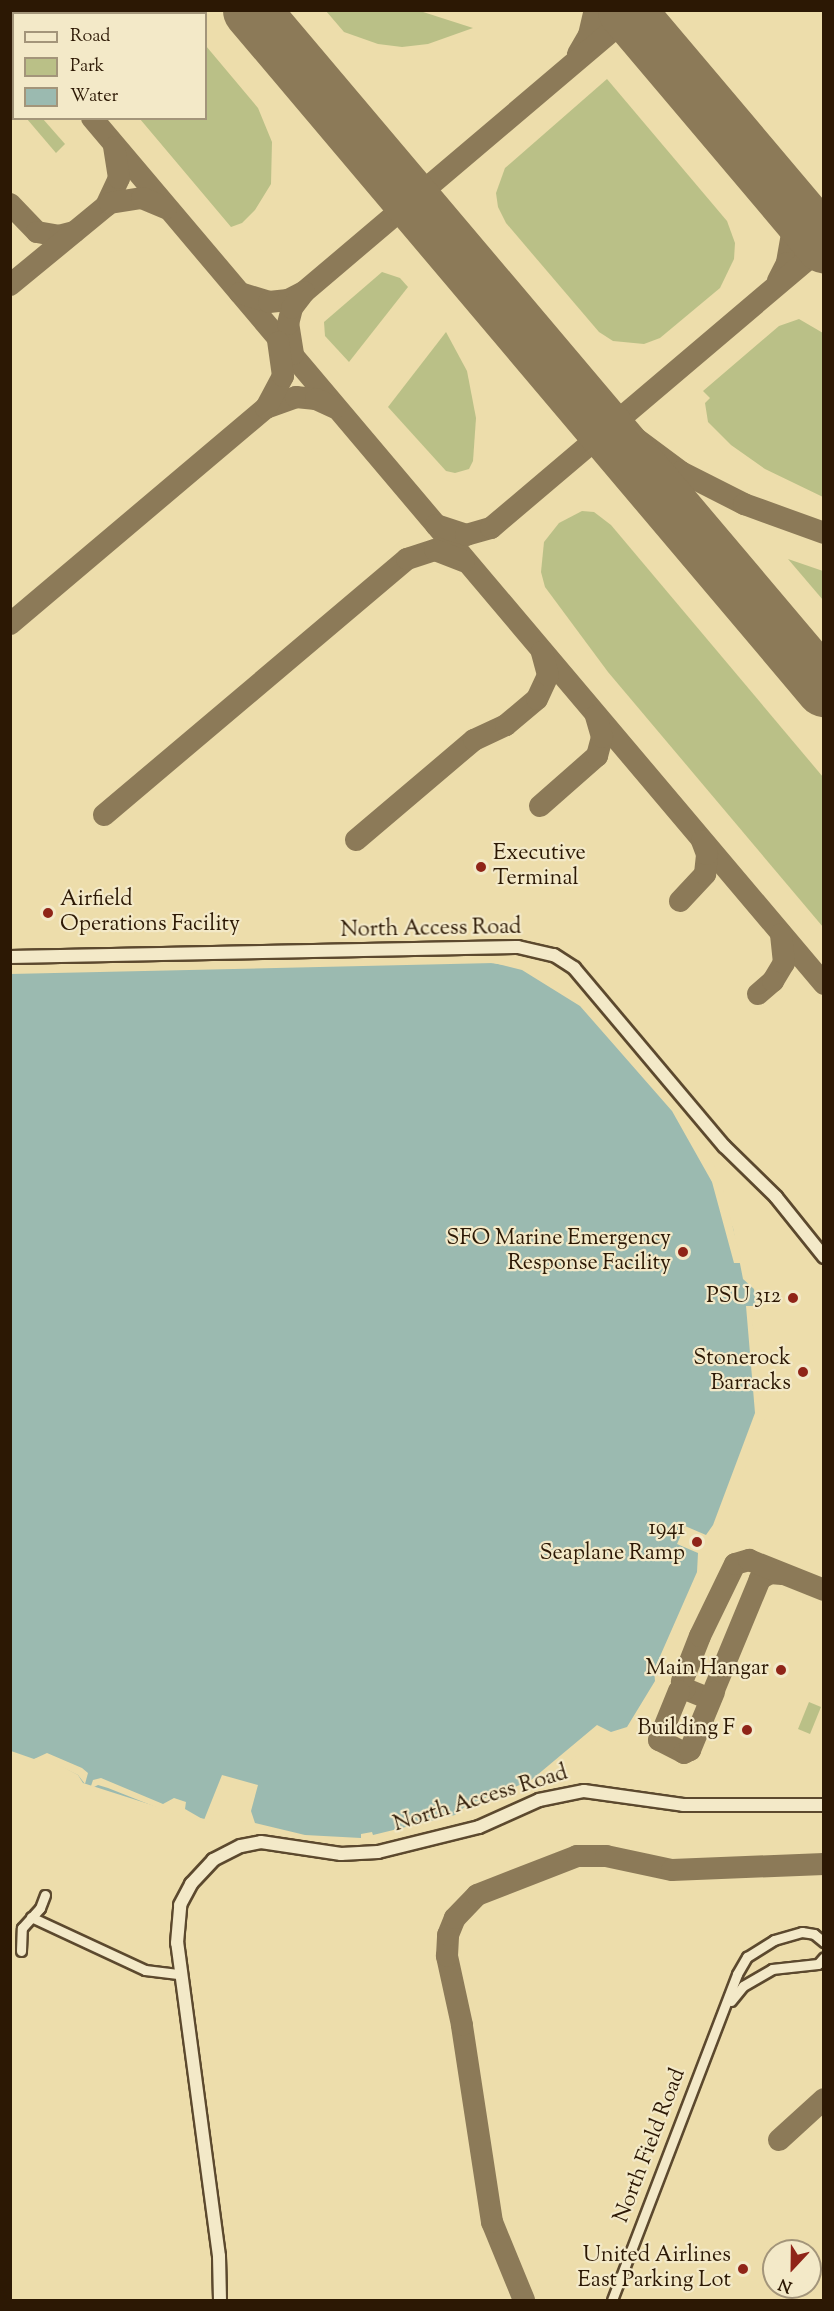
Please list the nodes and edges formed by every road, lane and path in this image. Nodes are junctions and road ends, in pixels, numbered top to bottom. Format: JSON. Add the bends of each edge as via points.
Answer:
{"nodes":[{"id":1,"x":10,"y":957,"type":"edge"},
{"id":2,"x":824,"y":1257,"type":"edge"},
{"id":3,"x":824,"y":1805,"type":"edge"},
{"id":4,"x":45,"y":1895,"type":"dead end"},
{"id":5,"x":31,"y":1917,"type":"junction"},
{"id":6,"x":824,"y":1942,"type":"edge"},
{"id":7,"x":21,"y":1951,"type":"dead end"},
{"id":8,"x":824,"y":1957,"type":"edge"},
{"id":9,"x":180,"y":1974,"type":"junction"},
{"id":10,"x":726,"y":2006,"type":"junction"},
{"id":11,"x":220,"y":2301,"type":"edge"},
{"id":12,"x":612,"y":2301,"type":"edge"}],
"edges":[{"from":1,"to":2,"type":"street","name":"North Access Road","via":[[518,948],[554,955],[574,968],[724,1146],[776,1197]]},
{"from":3,"to":9,"type":"street","name":"North Access Road","via":[[683,1805],[607,1791],[584,1791],[539,1800],[479,1827],[378,1852],[341,1854],[274,1843],[241,1846],[213,1860],[185,1894],[177,1929]]},
{"from":4,"to":5,"type":"street"},
{"from":5,"to":7,"type":"street","via":[[22,1928]]},
{"from":5,"to":9,"type":"street","via":[[145,1970]]},
{"from":6,"to":10,"type":"street","name":"North Field Road","via":[[814,1934],[802,1932],[759,1947],[737,1974]]},
{"from":8,"to":10,"type":"street","name":"North Field Road","via":[[818,1964],[772,1969],[743,1986]]},
{"from":9,"to":11,"type":"street","name":"North Access Road","via":[[219,2256]]},
{"from":10,"to":12,"type":"street","name":"North Field Road"}]}
